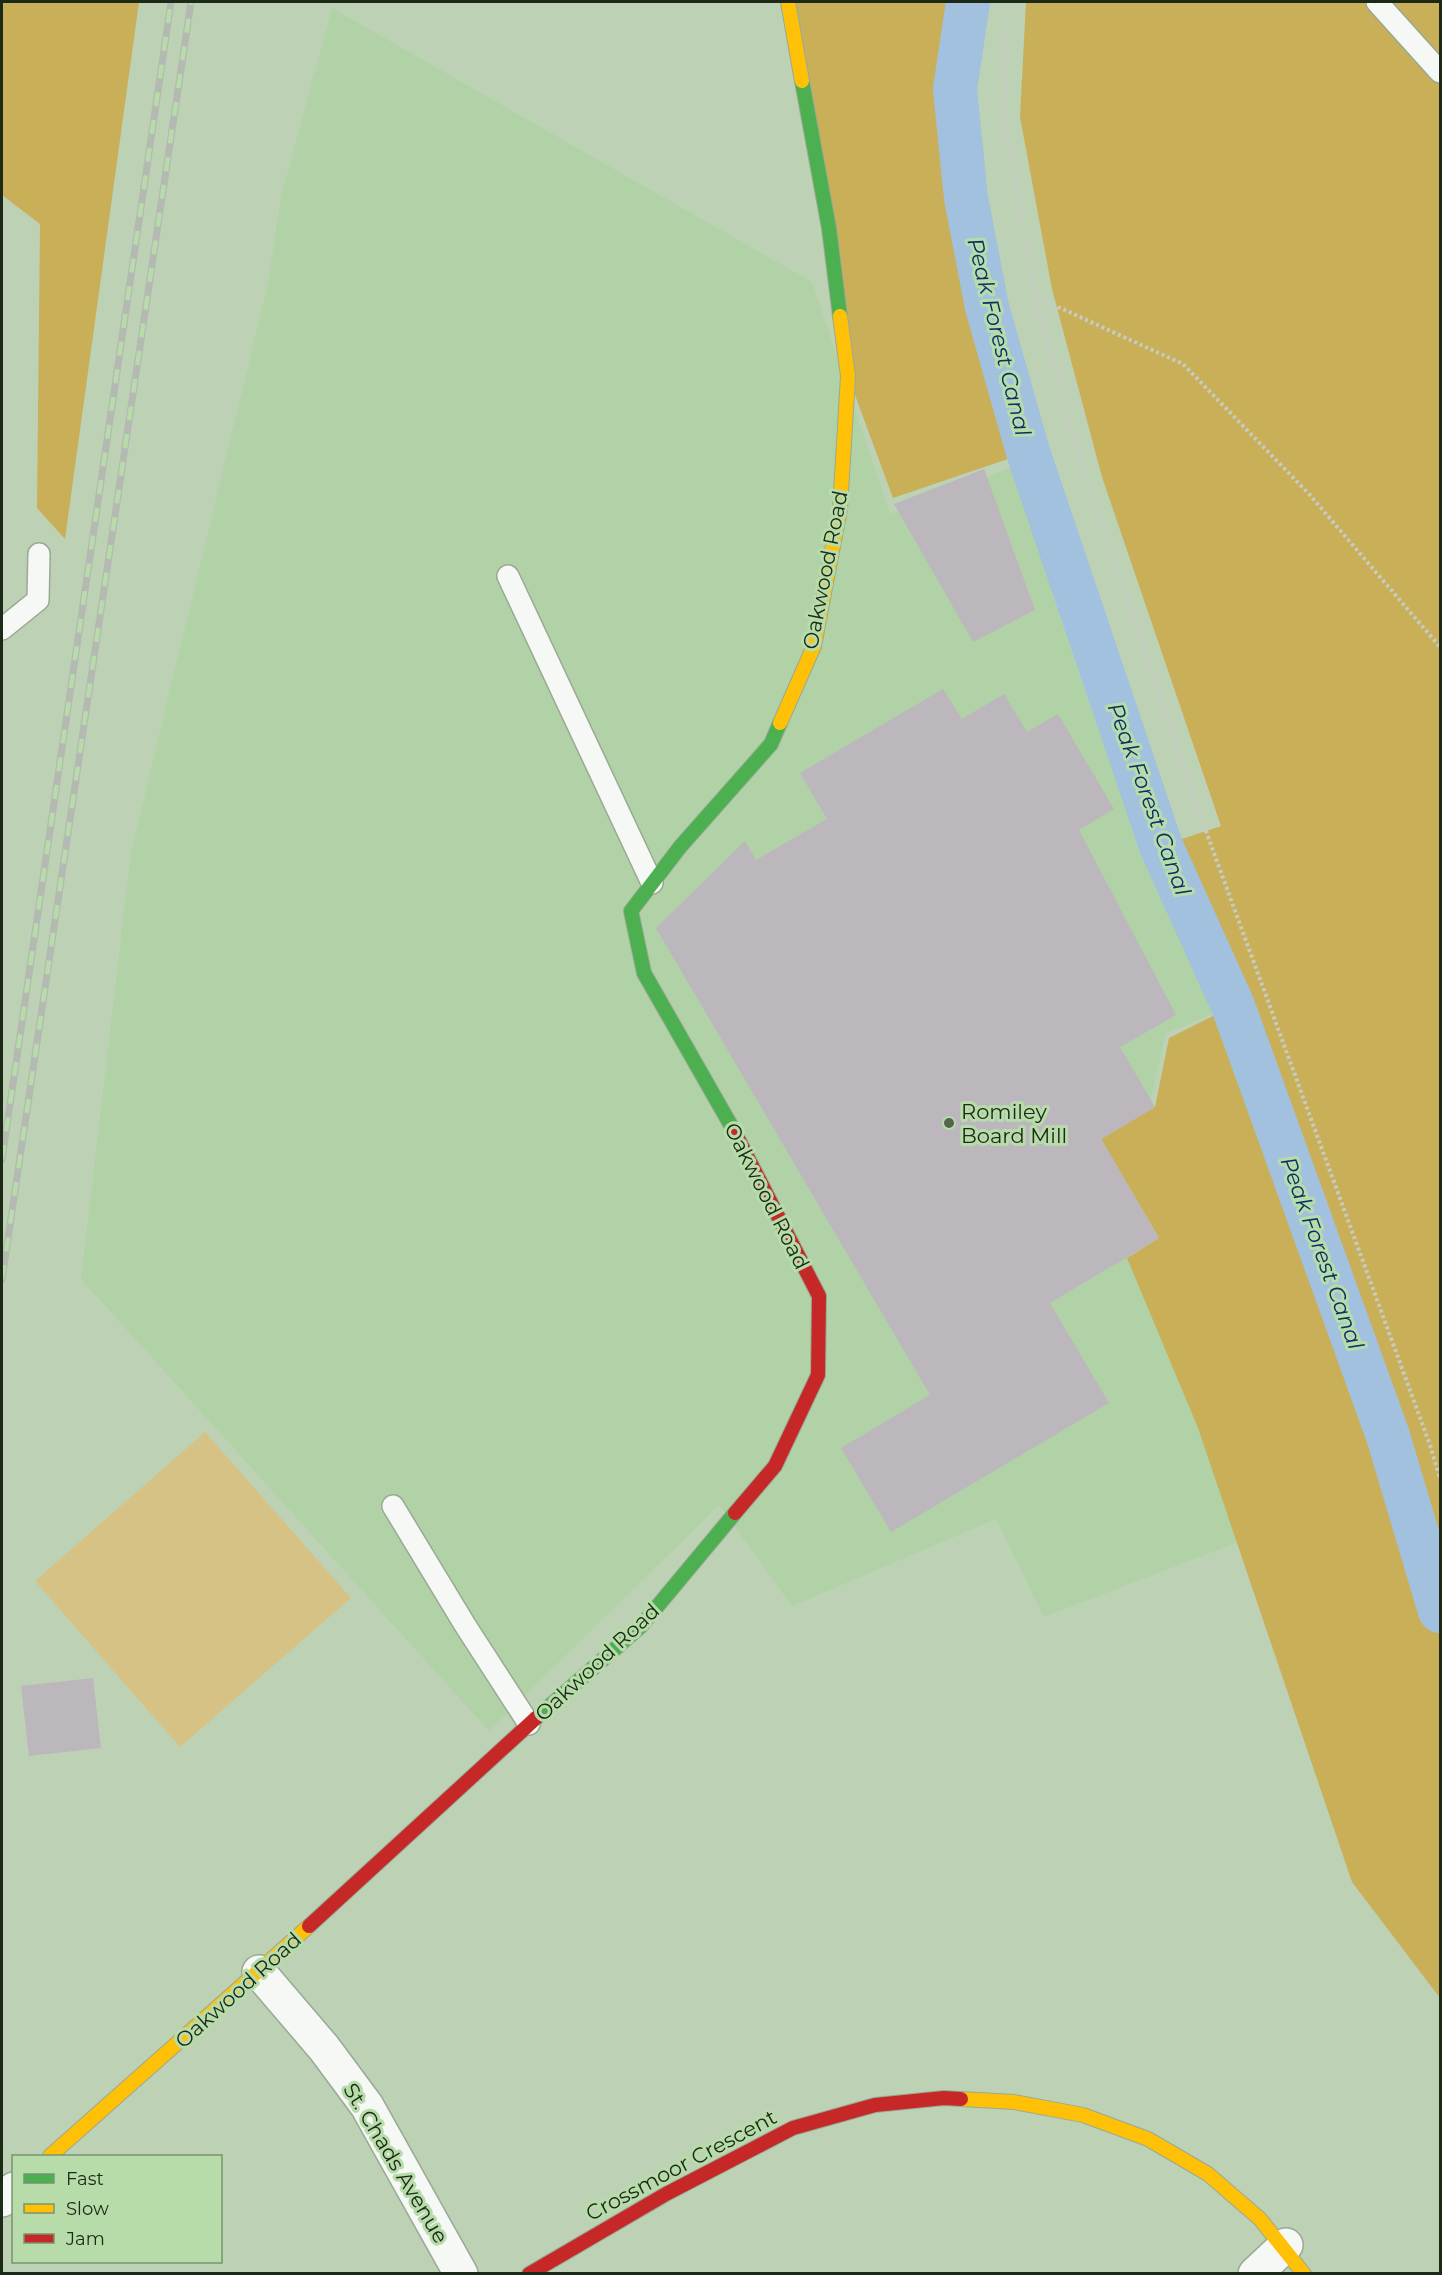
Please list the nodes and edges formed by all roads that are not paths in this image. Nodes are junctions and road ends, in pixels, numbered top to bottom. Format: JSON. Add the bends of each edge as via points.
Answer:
{"nodes":[{"id":1,"x":788,"y":2,"type":"edge"},
{"id":2,"x":1377,"y":2,"type":"edge"},
{"id":3,"x":1440,"y":72,"type":"edge"},
{"id":4,"x":39,"y":554,"type":"dead end"},
{"id":5,"x":508,"y":576,"type":"dead end"},
{"id":6,"x":2,"y":629,"type":"edge"},
{"id":7,"x":652,"y":883,"type":"junction"},
{"id":8,"x":393,"y":1506,"type":"dead end"},
{"id":9,"x":529,"y":1724,"type":"junction"},
{"id":10,"x":259,"y":1972,"type":"junction"},
{"id":11,"x":53,"y":2155,"type":"edge"},
{"id":12,"x":1286,"y":2246,"type":"junction"},
{"id":13,"x":461,"y":2274,"type":"edge"},
{"id":14,"x":529,"y":2274,"type":"edge"},
{"id":15,"x":1255,"y":2274,"type":"edge"},
{"id":16,"x":1304,"y":2274,"type":"edge"}],
"edges":[{"from":1,"to":7,"type":"street","name":"Oakwood Road","via":[[829,228],[849,376],[840,509],[814,645],[771,744]]},
{"from":2,"to":3,"type":"lane"},
{"from":4,"to":6,"type":"lane","via":[[38,600]]},
{"from":5,"to":7,"type":"lane"},
{"from":7,"to":9,"type":"street","name":"Oakwood Road","via":[[631,911],[644,973],[746,1151],[819,1296],[818,1375],[775,1466],[641,1626]]},
{"from":8,"to":9,"type":"lane"},
{"from":9,"to":10,"type":"street","name":"Oakwood Road"},
{"from":10,"to":11,"type":"street","name":"Oakwood Road"},
{"from":10,"to":13,"type":"street","name":"St. Chads Avenue","via":[[368,2106]]},
{"from":12,"to":14,"type":"street","name":"Crossmoor Crescent","via":[[1226,2188],[1192,2163],[1118,2125],[1008,2100],[929,2098],[869,2105],[806,2123],[704,2172]]},
{"from":12,"to":15,"type":"street"},
{"from":12,"to":16,"type":"street","name":"Crossmoor Crescent"}]}
